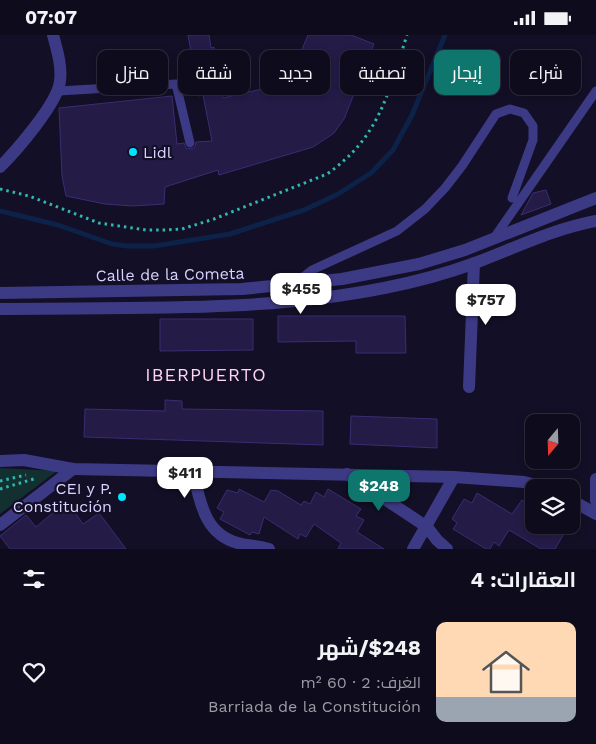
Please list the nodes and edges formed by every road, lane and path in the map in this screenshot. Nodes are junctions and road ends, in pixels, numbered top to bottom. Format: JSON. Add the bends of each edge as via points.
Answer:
{"nodes":[{"id":1,"x":53,"y":35,"type":"edge"},
{"id":2,"x":407,"y":35,"type":"edge"},
{"id":3,"x":59,"y":91,"type":"junction"},
{"id":4,"x":596,"y":91,"type":"edge"},
{"id":5,"x":190,"y":143,"type":"dead end"},
{"id":6,"x":0,"y":167,"type":"edge"},
{"id":7,"x":0,"y":189,"type":"edge"},
{"id":8,"x":596,"y":197,"type":"edge"},
{"id":9,"x":512,"y":198,"type":"dead end"},
{"id":10,"x":596,"y":221,"type":"edge"},
{"id":11,"x":494,"y":238,"type":"junction"},
{"id":12,"x":474,"y":263,"type":"junction"},
{"id":13,"x":293,"y":285,"type":"junction"},
{"id":14,"x":0,"y":293,"type":"edge"},
{"id":15,"x":0,"y":309,"type":"edge"},
{"id":16,"x":470,"y":387,"type":"dead end"},
{"id":17,"x":0,"y":461,"type":"edge"},
{"id":18,"x":73,"y":469,"type":"junction"},
{"id":19,"x":193,"y":472,"type":"junction"},
{"id":20,"x":347,"y":474,"type":"junction"},
{"id":21,"x":454,"y":477,"type":"junction"},
{"id":22,"x":38,"y":478,"type":"dead end"},
{"id":23,"x":596,"y":479,"type":"edge"},
{"id":24,"x":525,"y":482,"type":"edge"},
{"id":25,"x":0,"y":489,"type":"edge"},
{"id":26,"x":596,"y":501,"type":"edge"},
{"id":27,"x":580,"y":505,"type":"edge"},
{"id":28,"x":596,"y":514,"type":"edge"},
{"id":29,"x":0,"y":525,"type":"edge"},
{"id":30,"x":427,"y":527,"type":"junction"},
{"id":31,"x":269,"y":549,"type":"edge"},
{"id":32,"x":413,"y":549,"type":"edge"},
{"id":33,"x":447,"y":549,"type":"edge"}],
"edges":[{"from":1,"to":3,"type":"street","via":[[61,71]]},
{"from":2,"to":7,"type":"path","via":[[375,124],[366,139],[343,163],[327,174],[214,219],[165,231],[128,228],[99,223],[29,196]]},
{"from":3,"to":5,"type":"lane","via":[[176,84]]},
{"from":3,"to":6,"type":"street","via":[[50,107]]},
{"from":4,"to":11,"type":"lane"},
{"from":8,"to":11,"type":"street","name":"Calle de la Cometa"},
{"from":9,"to":13,"type":"lane","via":[[533,141],[533,125],[524,113],[510,109],[496,114],[462,166],[425,209],[397,231],[312,269]]},
{"from":10,"to":12,"type":"street","name":"Calle de la Cometa","via":[[556,231]]},
{"from":11,"to":13,"type":"street","name":"Calle de la Cometa","via":[[419,264]]},
{"from":12,"to":15,"type":"street","name":"Calle de la Cometa","via":[[423,280],[294,302]]},
{"from":12,"to":16,"type":"street"},
{"from":13,"to":14,"type":"street","name":"Calle de la Cometa","via":[[242,289]]},
{"from":17,"to":18,"type":"street","via":[[24,460]]},
{"from":18,"to":19,"type":"street"},
{"from":18,"to":29,"type":"street"},
{"from":19,"to":20,"type":"street"},
{"from":19,"to":31,"type":"street","via":[[204,514],[212,528],[236,543]]},
{"from":20,"to":21,"type":"street"},
{"from":20,"to":30,"type":"street"},
{"from":21,"to":24,"type":"street"},
{"from":21,"to":30,"type":"street"},
{"from":22,"to":25,"type":"path"},
{"from":23,"to":26,"type":"street"},
{"from":27,"to":28,"type":"street"},
{"from":30,"to":32,"type":"street"},
{"from":30,"to":33,"type":"street"}]}
